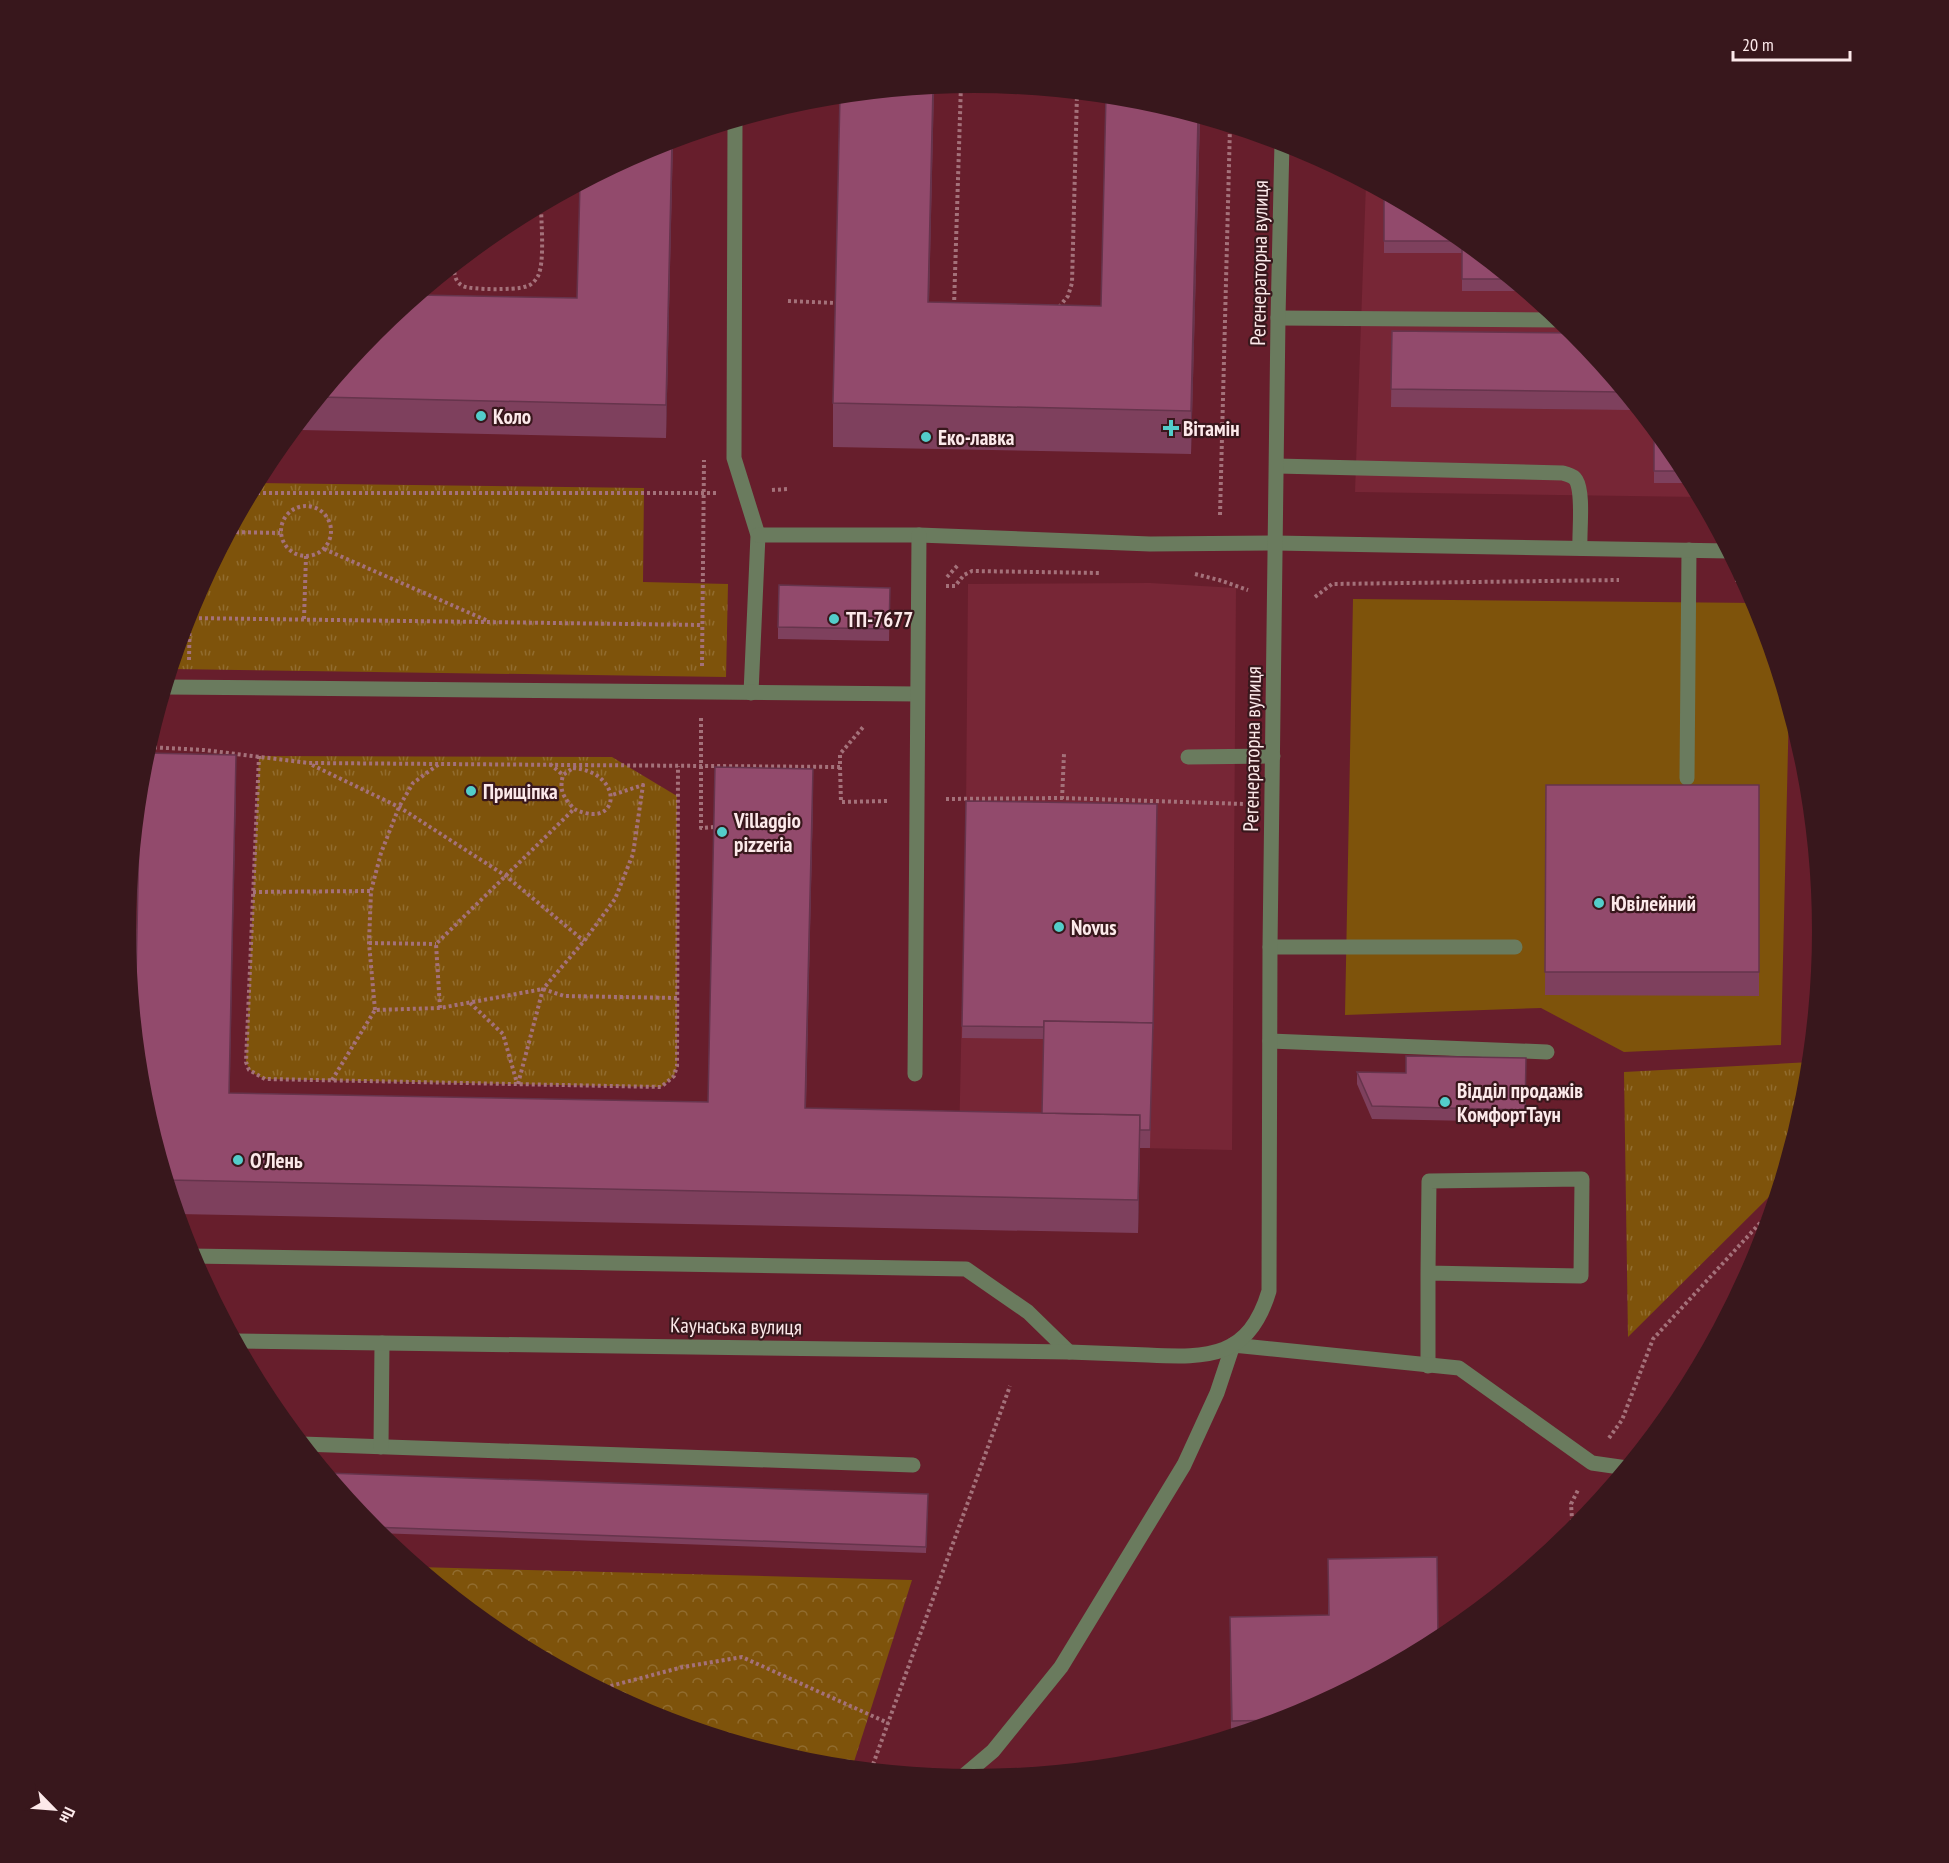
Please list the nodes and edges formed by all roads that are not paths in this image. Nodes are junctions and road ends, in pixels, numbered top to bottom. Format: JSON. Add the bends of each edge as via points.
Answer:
{"nodes":[{"id":1,"x":735,"y":128,"type":"edge"},
{"id":2,"x":1282,"y":152,"type":"edge"},
{"id":3,"x":1278,"y":318,"type":"junction"},
{"id":4,"x":1547,"y":320,"type":"edge"},
{"id":5,"x":1277,"y":466,"type":"junction"},
{"id":6,"x":919,"y":535,"type":"junction"},
{"id":7,"x":758,"y":536,"type":"junction"},
{"id":8,"x":1275,"y":543,"type":"junction"},
{"id":9,"x":1580,"y":548,"type":"junction"},
{"id":10,"x":1689,"y":550,"type":"junction"},
{"id":11,"x":1721,"y":550,"type":"edge"},
{"id":12,"x":174,"y":683,"type":"edge"},
{"id":13,"x":751,"y":693,"type":"junction"},
{"id":14,"x":917,"y":694,"type":"junction"},
{"id":15,"x":1273,"y":756,"type":"junction"},
{"id":16,"x":1188,"y":757,"type":"dead end"},
{"id":17,"x":1687,"y":778,"type":"dead end"},
{"id":18,"x":1270,"y":947,"type":"junction"},
{"id":19,"x":1515,"y":947,"type":"dead end"},
{"id":20,"x":1270,"y":1041,"type":"junction"},
{"id":21,"x":1547,"y":1052,"type":"dead end"},
{"id":22,"x":915,"y":1074,"type":"dead end"},
{"id":23,"x":202,"y":1256,"type":"edge"},
{"id":24,"x":1428,"y":1273,"type":"junction"},
{"id":25,"x":243,"y":1341,"type":"edge"},
{"id":26,"x":382,"y":1343,"type":"junction"},
{"id":27,"x":1233,"y":1345,"type":"junction"},
{"id":28,"x":1069,"y":1352,"type":"junction"},
{"id":29,"x":1428,"y":1366,"type":"junction"},
{"id":30,"x":311,"y":1444,"type":"edge"},
{"id":31,"x":381,"y":1447,"type":"junction"},
{"id":32,"x":913,"y":1465,"type":"dead end"},
{"id":33,"x":1619,"y":1467,"type":"edge"},
{"id":34,"x":971,"y":1770,"type":"edge"}],
"edges":[{"from":1,"to":7,"type":"street","via":[[734,458]]},
{"from":2,"to":3,"type":"street","name":"Регенераторна вулиця"},
{"from":3,"to":4,"type":"street"},
{"from":3,"to":5,"type":"street","name":"Регенераторна вулиця"},
{"from":5,"to":8,"type":"street","name":"Регенераторна вулиця"},
{"from":5,"to":9,"type":"street","via":[[1563,473],[1572,476],[1579,490]]},
{"from":6,"to":7,"type":"street"},
{"from":6,"to":8,"type":"street","via":[[1150,544]]},
{"from":6,"to":14,"type":"street"},
{"from":7,"to":13,"type":"street"},
{"from":8,"to":9,"type":"street"},
{"from":8,"to":15,"type":"street","name":"Регенераторна вулиця"},
{"from":9,"to":10,"type":"street"},
{"from":10,"to":11,"type":"street"},
{"from":10,"to":17,"type":"street"},
{"from":12,"to":13,"type":"street"},
{"from":13,"to":14,"type":"street"},
{"from":14,"to":22,"type":"street"},
{"from":15,"to":16,"type":"street"},
{"from":15,"to":18,"type":"street","name":"Регенераторна вулиця"},
{"from":18,"to":19,"type":"street"},
{"from":18,"to":20,"type":"street","name":"Регенераторна вулиця"},
{"from":20,"to":21,"type":"street"},
{"from":20,"to":27,"type":"street","name":"Регенераторна вулиця","via":[[1269,1291],[1263,1312]]},
{"from":23,"to":28,"type":"street","via":[[966,1269],[1028,1312]]},
{"from":24,"to":24,"type":"street","via":[[1581,1276],[1582,1179],[1429,1181]]},
{"from":24,"to":29,"type":"street"},
{"from":25,"to":26,"type":"street","name":"Каунаська вулиця"},
{"from":26,"to":28,"type":"street","name":"Каунаська вулиця"},
{"from":26,"to":31,"type":"street"},
{"from":27,"to":28,"type":"street","name":"Каунаська вулиця","via":[[1214,1354],[1192,1357]]},
{"from":27,"to":29,"type":"street"},
{"from":27,"to":34,"type":"street","via":[[1217,1393],[1184,1465],[1061,1667],[993,1751]]},
{"from":29,"to":33,"type":"street","via":[[1458,1368],[1592,1463]]},
{"from":30,"to":31,"type":"street"},
{"from":31,"to":32,"type":"street"}]}
